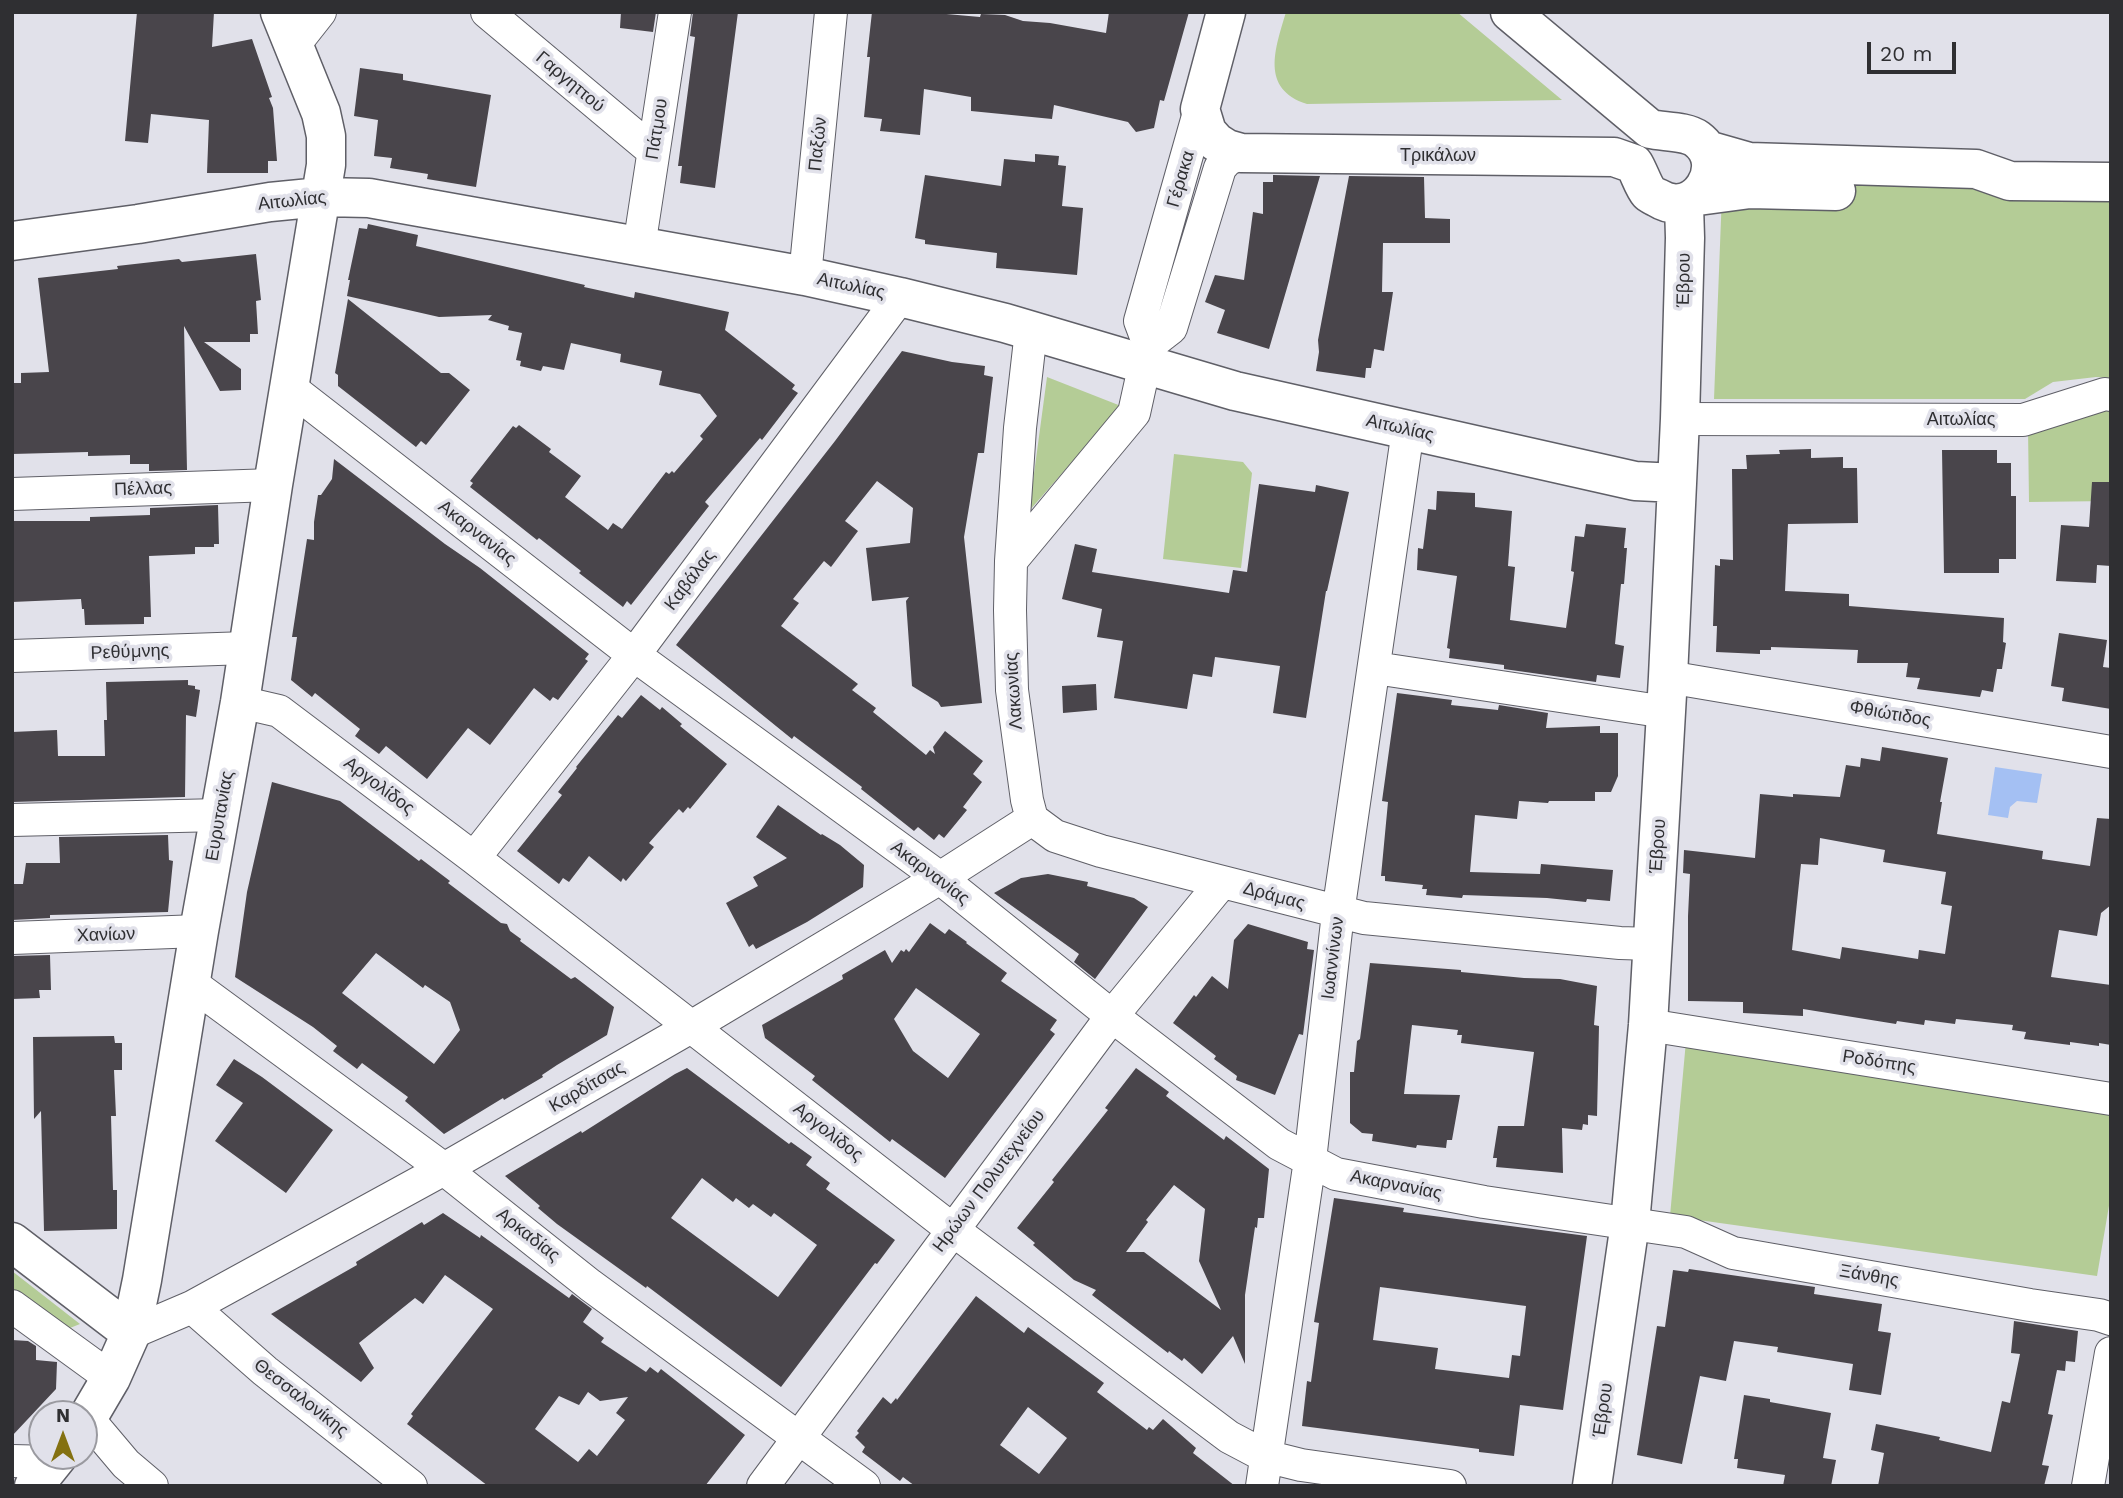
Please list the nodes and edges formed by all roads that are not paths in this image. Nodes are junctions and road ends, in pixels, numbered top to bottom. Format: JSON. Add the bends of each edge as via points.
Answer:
{"nodes":[{"id":1,"x":320,"y":12,"type":"edge"},
{"id":2,"x":487,"y":12,"type":"edge"},
{"id":3,"x":675,"y":12,"type":"edge"},
{"id":4,"x":831,"y":12,"type":"edge"},
{"id":5,"x":1226,"y":12,"type":"edge"},
{"id":6,"x":1510,"y":12,"type":"edge"},
{"id":7,"x":287,"y":29,"type":"edge"},
{"id":8,"x":1200,"y":109,"type":"junction"},
{"id":9,"x":1707,"y":150,"type":"junction"},
{"id":10,"x":653,"y":151,"type":"junction"},
{"id":11,"x":1241,"y":153,"type":"junction"},
{"id":12,"x":2010,"y":181,"type":"junction"},
{"id":13,"x":2111,"y":182,"type":"edge"},
{"id":14,"x":321,"y":197,"type":"junction"},
{"id":15,"x":1691,"y":200,"type":"junction"},
{"id":16,"x":12,"y":241,"type":"edge"},
{"id":17,"x":639,"y":247,"type":"junction"},
{"id":18,"x":805,"y":276,"type":"junction"},
{"id":19,"x":900,"y":297,"type":"junction"},
{"id":20,"x":1031,"y":331,"type":"junction"},
{"id":21,"x":1146,"y":355,"type":"junction"},
{"id":22,"x":289,"y":387,"type":"junction"},
{"id":23,"x":2111,"y":395,"type":"edge"},
{"id":24,"x":1681,"y":419,"type":"junction"},
{"id":25,"x":1408,"y":430,"type":"junction"},
{"id":26,"x":1676,"y":483,"type":"junction"},
{"id":27,"x":273,"y":485,"type":"junction"},
{"id":28,"x":12,"y":494,"type":"edge"},
{"id":29,"x":1011,"y":561,"type":"junction"},
{"id":30,"x":247,"y":648,"type":"junction"},
{"id":31,"x":634,"y":655,"type":"junction"},
{"id":32,"x":12,"y":656,"type":"edge"},
{"id":33,"x":1375,"y":668,"type":"junction"},
{"id":34,"x":1667,"y":694,"type":"junction"},
{"id":35,"x":240,"y":702,"type":"junction"},
{"id":36,"x":2111,"y":752,"type":"edge"},
{"id":37,"x":220,"y":815,"type":"junction"},
{"id":38,"x":1032,"y":819,"type":"junction"},
{"id":39,"x":12,"y":820,"type":"edge"},
{"id":40,"x":474,"y":858,"type":"junction"},
{"id":41,"x":940,"y":878,"type":"junction"},
{"id":42,"x":1222,"y":882,"type":"junction"},
{"id":43,"x":1338,"y":913,"type":"junction"},
{"id":44,"x":200,"y":931,"type":"junction"},
{"id":45,"x":12,"y":938,"type":"edge"},
{"id":46,"x":1652,"y":944,"type":"junction"},
{"id":47,"x":192,"y":984,"type":"junction"},
{"id":48,"x":1112,"y":1016,"type":"junction"},
{"id":49,"x":1648,"y":1025,"type":"junction"},
{"id":50,"x":691,"y":1027,"type":"junction"},
{"id":51,"x":2111,"y":1099,"type":"edge"},
{"id":52,"x":1310,"y":1160,"type":"junction"},
{"id":53,"x":444,"y":1169,"type":"junction"},
{"id":54,"x":1630,"y":1223,"type":"junction"},
{"id":55,"x":953,"y":1230,"type":"junction"},
{"id":56,"x":12,"y":1242,"type":"edge"},
{"id":57,"x":12,"y":1306,"type":"edge"},
{"id":58,"x":192,"y":1307,"type":"junction"},
{"id":59,"x":2111,"y":1319,"type":"edge"},
{"id":60,"x":27,"y":1329,"type":"edge"},
{"id":61,"x":131,"y":1333,"type":"junction"},
{"id":62,"x":2111,"y":1353,"type":"edge"},
{"id":63,"x":111,"y":1378,"type":"junction"},
{"id":64,"x":98,"y":1400,"type":"edge"},
{"id":65,"x":98,"y":1434,"type":"edge"},
{"id":66,"x":798,"y":1437,"type":"junction"},
{"id":67,"x":1264,"y":1471,"type":"edge"},
{"id":68,"x":152,"y":1486,"type":"edge"},
{"id":69,"x":411,"y":1486,"type":"edge"},
{"id":70,"x":763,"y":1486,"type":"edge"},
{"id":71,"x":864,"y":1486,"type":"edge"},
{"id":72,"x":1450,"y":1486,"type":"edge"},
{"id":73,"x":1592,"y":1486,"type":"edge"},
{"id":74,"x":2088,"y":1486,"type":"edge"}],
"edges":[{"from":1,"to":7,"type":"street"},
{"from":2,"to":10,"type":"street","name":"Γαργηττού"},
{"from":3,"to":10,"type":"street","name":"Πάτμου"},
{"from":4,"to":18,"type":"street","name":"Παξών"},
{"from":5,"to":8,"type":"street","name":"Γέρακα"},
{"from":6,"to":9,"type":"street","via":[[1650,129],[1683,133]]},
{"from":7,"to":14,"type":"street","via":[[326,136]]},
{"from":8,"to":11,"type":"street","via":[[1207,132],[1216,142]]},
{"from":8,"to":21,"type":"street","name":"Γέρακα","via":[[1140,321]]},
{"from":9,"to":12,"type":"street","via":[[1749,162],[1976,169]]},
{"from":9,"to":15,"type":"street","via":[[1712,166],[1709,183]]},
{"from":10,"to":17,"type":"street","name":"Πάτμου"},
{"from":11,"to":15,"type":"street","name":"Τρικάλων","via":[[1614,157],[1634,164],[1649,193],[1665,203]]},
{"from":11,"to":21,"type":"street","name":"Γέρακα","via":[[1220,168],[1171,328]]},
{"from":12,"to":13,"type":"street"},
{"from":12,"to":15,"type":"street","via":[[1975,193],[1750,189]]},
{"from":14,"to":16,"type":"street","name":"Αιτωλίας"},
{"from":14,"to":17,"type":"street","name":"Αιτωλίας","via":[[369,198]]},
{"from":14,"to":22,"type":"street","name":"Ευρυτανίας"},
{"from":15,"to":24,"type":"street","name":"Έβρου","via":[[1685,238]]},
{"from":17,"to":18,"type":"street","name":"Αιτωλίας"},
{"from":18,"to":19,"type":"street","name":"Αιτωλίας"},
{"from":19,"to":20,"type":"street","name":"Αιτωλίας"},
{"from":19,"to":31,"type":"street","name":"Καβάλας"},
{"from":20,"to":21,"type":"street","name":"Αιτωλίας"},
{"from":20,"to":29,"type":"street","name":"Λακωνίας"},
{"from":21,"to":25,"type":"street","name":"Αιτωλίας","via":[[1234,391]]},
{"from":21,"to":29,"type":"street","via":[[1135,413]]},
{"from":22,"to":27,"type":"street","name":"Ευρυτανίας"},
{"from":22,"to":31,"type":"street","name":"Ακαρνανίας"},
{"from":23,"to":24,"type":"street","name":"Αιτωλίας","via":[[2023,420]]},
{"from":24,"to":26,"type":"street","name":"Έβρου"},
{"from":25,"to":26,"type":"street","name":"Αιτωλίας","via":[[1635,481]]},
{"from":25,"to":33,"type":"street","name":"Ιωαννίνων"},
{"from":26,"to":34,"type":"street","name":"Έβρου"},
{"from":27,"to":28,"type":"street","name":"Πέλλας"},
{"from":27,"to":30,"type":"street","name":"Ευρυτανίας"},
{"from":29,"to":38,"type":"street","name":"Λακωνίας","via":[[1012,690]]},
{"from":30,"to":32,"type":"street","name":"Ρεθύμνης"},
{"from":30,"to":35,"type":"street","name":"Ευρυτανίας"},
{"from":31,"to":40,"type":"street","name":"Καβάλας"},
{"from":31,"to":41,"type":"street","name":"Ακαρνανίας"},
{"from":33,"to":34,"type":"street","name":"Φθιώτιδος"},
{"from":33,"to":43,"type":"street","name":"Ιωαννίνων"},
{"from":34,"to":36,"type":"street","name":"Φθιώτιδος"},
{"from":34,"to":46,"type":"street","name":"Έβρου"},
{"from":35,"to":37,"type":"street","name":"Ευρυτανίας"},
{"from":35,"to":40,"type":"street","name":"Αργολίδος","via":[[279,711]]},
{"from":37,"to":39,"type":"street"},
{"from":37,"to":44,"type":"street","name":"Ευρυτανίας"},
{"from":38,"to":41,"type":"street","name":"Καρδίτσας"},
{"from":38,"to":42,"type":"street","name":"Δράμας","via":[[1055,836]]},
{"from":40,"to":50,"type":"street","name":"Αργολίδος"},
{"from":41,"to":48,"type":"street","name":"Ακαρνανίας"},
{"from":41,"to":50,"type":"street","name":"Καρδίτσας"},
{"from":42,"to":43,"type":"street","name":"Δράμας"},
{"from":42,"to":48,"type":"street","name":"Ηρώων Πολυτεχνείου"},
{"from":43,"to":46,"type":"street","name":"Δράμας"},
{"from":43,"to":52,"type":"street","name":"Ιωαννίνων"},
{"from":44,"to":45,"type":"street","name":"Χανίων"},
{"from":44,"to":47,"type":"street","name":"Ευρυτανίας"},
{"from":46,"to":49,"type":"street","name":"Έβρου"},
{"from":47,"to":53,"type":"street","name":"Αρκαδίας"},
{"from":47,"to":61,"type":"street","name":"Ευρυτανίας"},
{"from":48,"to":52,"type":"street","name":"Ακαρνανίας","via":[[1279,1144]]},
{"from":48,"to":55,"type":"street","name":"Ηρώων Πολυτεχνείου"},
{"from":49,"to":51,"type":"street","name":"Ροδόπης"},
{"from":49,"to":54,"type":"street","name":"Έβρου"},
{"from":50,"to":53,"type":"street","name":"Καρδίτσας"},
{"from":50,"to":55,"type":"street","name":"Αργολίδος"},
{"from":52,"to":54,"type":"street","name":"Ακαρνανίας","via":[[1336,1174]]},
{"from":52,"to":67,"type":"street","name":"Ιωαννίνων"},
{"from":53,"to":58,"type":"street","name":"Καρδίτσας"},
{"from":53,"to":66,"type":"street","name":"Αρκαδίας","via":[[590,1285]]},
{"from":54,"to":59,"type":"street","name":"Ξάνθης","via":[[1686,1232],[1733,1253]]},
{"from":54,"to":73,"type":"street","name":"Έβρου"},
{"from":55,"to":66,"type":"street","name":"Ηρώων Πολυτεχνείου"},
{"from":55,"to":67,"type":"street","name":"Αργολίδος","via":[[1229,1437]]},
{"from":56,"to":61,"type":"street"},
{"from":57,"to":60,"type":"street"},
{"from":58,"to":61,"type":"street","name":"Καρδίτσας"},
{"from":58,"to":69,"type":"street","name":"Θεσσαλονίκης"},
{"from":60,"to":63,"type":"street"},
{"from":61,"to":63,"type":"street","name":"Ευρυτανίας"},
{"from":62,"to":74,"type":"street"},
{"from":63,"to":64,"type":"street","name":"Ευρυτανίας"},
{"from":65,"to":68,"type":"street"},
{"from":66,"to":70,"type":"street","name":"Ηρώων Πολυτεχνείου"},
{"from":66,"to":71,"type":"street","name":"Αρκαδίας"},
{"from":67,"to":72,"type":"street","name":"Αργολίδος","via":[[1301,1465]]}]}
